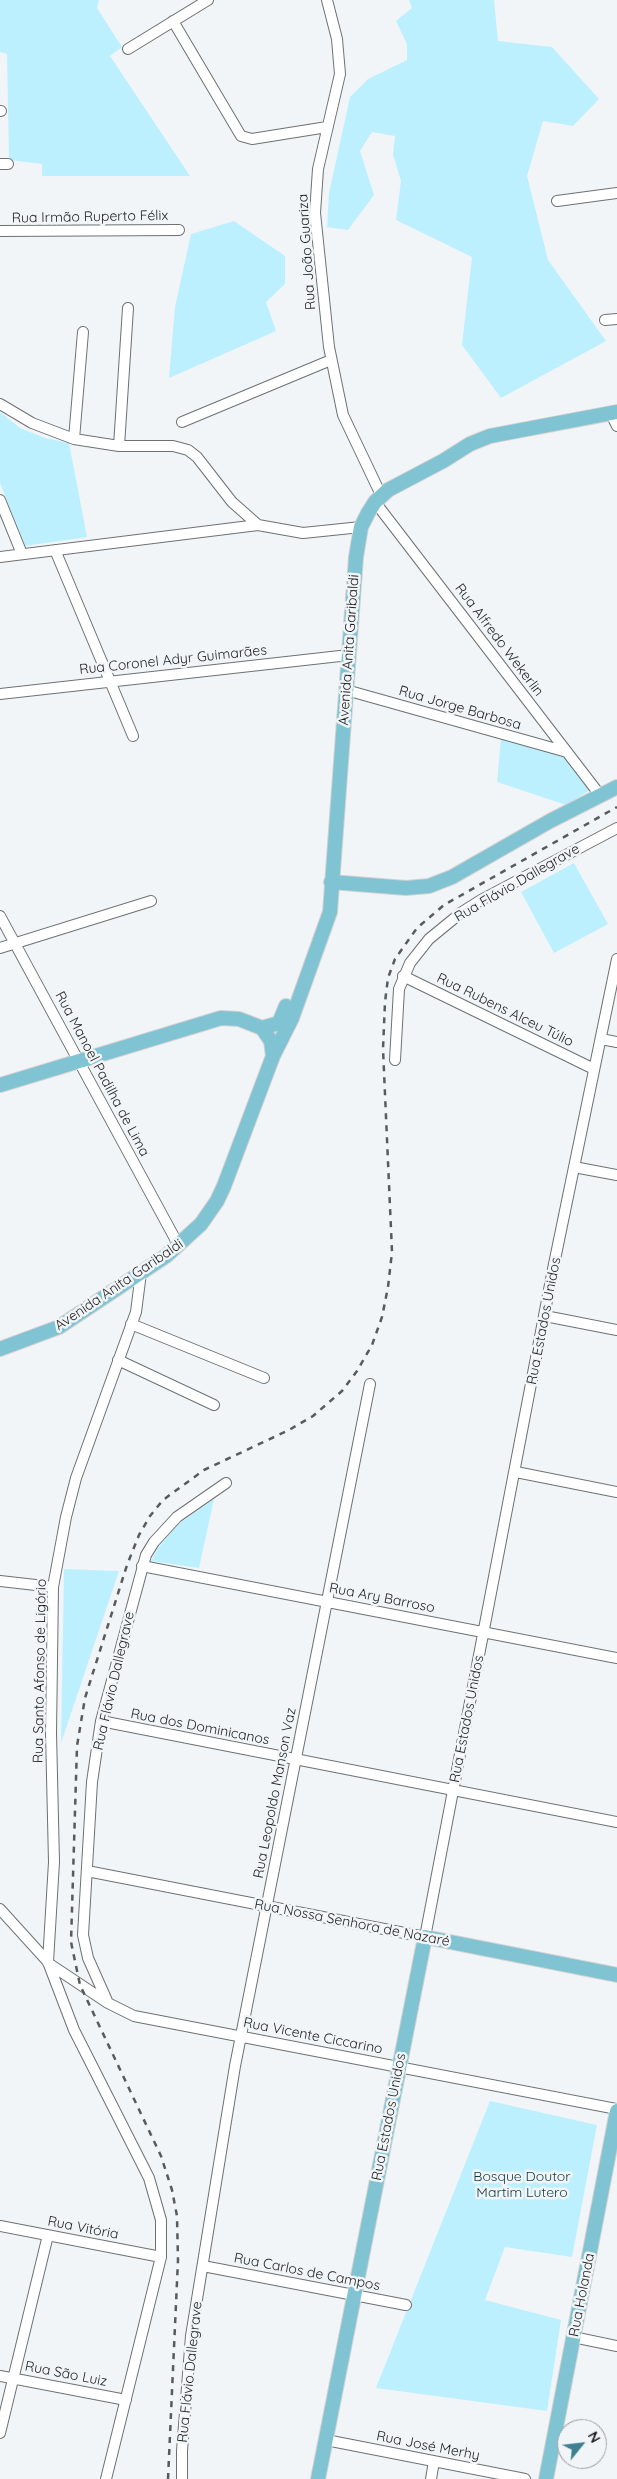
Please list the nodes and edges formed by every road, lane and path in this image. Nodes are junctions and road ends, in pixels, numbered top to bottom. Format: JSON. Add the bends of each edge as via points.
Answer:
{"nodes":[{"id":1,"x":208,"y":0,"type":"edge"},
{"id":2,"x":327,"y":0,"type":"edge"},
{"id":3,"x":173,"y":21,"type":"junction"},
{"id":4,"x":128,"y":48,"type":"dead end"},
{"id":5,"x":327,"y":127,"type":"junction"},
{"id":6,"x":617,"y":194,"type":"edge"},
{"id":7,"x":557,"y":201,"type":"dead end"},
{"id":8,"x":179,"y":230,"type":"dead end"},
{"id":9,"x":0,"y":231,"type":"edge"},
{"id":10,"x":128,"y":308,"type":"dead end"},
{"id":11,"x":617,"y":319,"type":"edge"},
{"id":12,"x":605,"y":320,"type":"dead end"},
{"id":13,"x":83,"y":332,"type":"dead end"},
{"id":14,"x":330,"y":360,"type":"junction"},
{"id":15,"x":0,"y":404,"type":"edge"},
{"id":16,"x":615,"y":417,"type":"edge"},
{"id":17,"x":182,"y":422,"type":"dead end"},
{"id":18,"x":74,"y":439,"type":"junction"},
{"id":19,"x":119,"y":446,"type":"junction"},
{"id":20,"x":378,"y":498,"type":"junction"},
{"id":21,"x":0,"y":500,"type":"edge"},
{"id":22,"x":258,"y":526,"type":"junction"},
{"id":23,"x":361,"y":527,"type":"junction"},
{"id":24,"x":55,"y":550,"type":"junction"},
{"id":25,"x":22,"y":554,"type":"junction"},
{"id":26,"x":0,"y":557,"type":"edge"},
{"id":27,"x":349,"y":655,"type":"junction"},
{"id":28,"x":111,"y":681,"type":"junction"},
{"id":29,"x":346,"y":690,"type":"junction"},
{"id":30,"x":0,"y":694,"type":"edge"},
{"id":31,"x":133,"y":736,"type":"dead end"},
{"id":32,"x":567,"y":752,"type":"junction"},
{"id":33,"x":617,"y":787,"type":"edge"},
{"id":34,"x":600,"y":795,"type":"junction"},
{"id":35,"x":617,"y":828,"type":"edge"},
{"id":36,"x":331,"y":882,"type":"junction"},
{"id":37,"x":151,"y":901,"type":"dead end"},
{"id":38,"x":0,"y":916,"type":"edge"},
{"id":39,"x":14,"y":943,"type":"junction"},
{"id":40,"x":0,"y":948,"type":"edge"},
{"id":41,"x":617,"y":959,"type":"edge"},
{"id":42,"x":403,"y":976,"type":"junction"},
{"id":43,"x":262,"y":1028,"type":"junction"},
{"id":44,"x":601,"y":1039,"type":"junction"},
{"id":45,"x":617,"y":1042,"type":"edge"},
{"id":46,"x":273,"y":1056,"type":"junction"},
{"id":47,"x":395,"y":1060,"type":"dead end"},
{"id":48,"x":79,"y":1061,"type":"junction"},
{"id":49,"x":594,"y":1069,"type":"junction"},
{"id":50,"x":0,"y":1085,"type":"edge"},
{"id":51,"x":574,"y":1166,"type":"junction"},
{"id":52,"x":617,"y":1175,"type":"edge"},
{"id":53,"x":179,"y":1246,"type":"junction"},
{"id":54,"x":140,"y":1273,"type":"junction"},
{"id":55,"x":545,"y":1316,"type":"junction"},
{"id":56,"x":131,"y":1324,"type":"junction"},
{"id":57,"x":617,"y":1330,"type":"edge"},
{"id":58,"x":0,"y":1349,"type":"edge"},
{"id":59,"x":118,"y":1360,"type":"junction"},
{"id":60,"x":264,"y":1378,"type":"dead end"},
{"id":61,"x":370,"y":1384,"type":"dead end"},
{"id":62,"x":214,"y":1405,"type":"dead end"},
{"id":63,"x":516,"y":1472,"type":"junction"},
{"id":64,"x":226,"y":1483,"type":"dead end"},
{"id":65,"x":617,"y":1492,"type":"edge"},
{"id":66,"x":142,"y":1566,"type":"junction"},
{"id":67,"x":0,"y":1581,"type":"edge"},
{"id":68,"x":53,"y":1588,"type":"junction"},
{"id":69,"x":327,"y":1602,"type":"junction"},
{"id":70,"x":484,"y":1632,"type":"junction"},
{"id":71,"x":617,"y":1658,"type":"edge"},
{"id":72,"x":102,"y":1721,"type":"junction"},
{"id":73,"x":296,"y":1760,"type":"junction"},
{"id":74,"x":453,"y":1790,"type":"junction"},
{"id":75,"x":617,"y":1822,"type":"edge"},
{"id":76,"x":87,"y":1870,"type":"junction"},
{"id":77,"x":267,"y":1907,"type":"junction"},
{"id":78,"x":0,"y":1909,"type":"edge"},
{"id":79,"x":425,"y":1937,"type":"junction"},
{"id":80,"x":48,"y":1962,"type":"junction"},
{"id":81,"x":617,"y":1975,"type":"edge"},
{"id":82,"x":108,"y":2004,"type":"junction"},
{"id":83,"x":241,"y":2036,"type":"junction"},
{"id":84,"x":399,"y":2067,"type":"junction"},
{"id":85,"x":617,"y":2110,"type":"edge"},
{"id":86,"x":0,"y":2226,"type":"edge"},
{"id":87,"x":48,"y":2235,"type":"junction"},
{"id":88,"x":161,"y":2257,"type":"junction"},
{"id":89,"x":203,"y":2266,"type":"junction"},
{"id":90,"x":354,"y":2295,"type":"junction"},
{"id":91,"x":406,"y":2305,"type":"dead end"},
{"id":92,"x":573,"y":2337,"type":"junction"},
{"id":93,"x":617,"y":2346,"type":"edge"},
{"id":94,"x":0,"y":2376,"type":"edge"},
{"id":95,"x":13,"y":2378,"type":"junction"},
{"id":96,"x":126,"y":2400,"type":"junction"},
{"id":97,"x":0,"y":2433,"type":"edge"},
{"id":98,"x":326,"y":2440,"type":"junction"},
{"id":99,"x":434,"y":2461,"type":"junction"},
{"id":100,"x":106,"y":2479,"type":"edge"},
{"id":101,"x":182,"y":2479,"type":"edge"},
{"id":102,"x":318,"y":2479,"type":"edge"},
{"id":103,"x":431,"y":2479,"type":"edge"},
{"id":104,"x":525,"y":2479,"type":"edge"},
{"id":105,"x":546,"y":2479,"type":"edge"}],
"edges":[{"from":1,"to":3,"type":"street"},
{"from":2,"to":5,"type":"street","name":"Rua João Guariza","via":[[337,39],[340,74]]},
{"from":3,"to":4,"type":"street"},
{"from":3,"to":5,"type":"street","via":[[241,136],[252,139]]},
{"from":5,"to":14,"type":"street","name":"Rua João Guariza","via":[[318,169],[315,213]]},
{"from":6,"to":7,"type":"street"},
{"from":8,"to":9,"type":"street","name":"Rua Irmão Ruperto Félix"},
{"from":10,"to":19,"type":"street"},
{"from":11,"to":12,"type":"street"},
{"from":13,"to":18,"type":"street"},
{"from":14,"to":17,"type":"street"},
{"from":14,"to":20,"type":"street","name":"Rua João Guariza","via":[[347,427]]},
{"from":15,"to":18,"type":"street","via":[[32,423]]},
{"from":16,"to":20,"type":"main road","name":"Avenida Anita Garibaldi","via":[[490,436],[394,486]]},
{"from":18,"to":19,"type":"street"},
{"from":19,"to":22,"type":"street","via":[[172,446],[188,450],[232,502]]},
{"from":20,"to":23,"type":"main road","name":"Avenida Anita Garibaldi"},
{"from":20,"to":32,"type":"street","name":"Rua Alfredo Wekerlin"},
{"from":21,"to":25,"type":"street"},
{"from":22,"to":23,"type":"street","via":[[303,532]]},
{"from":22,"to":24,"type":"street"},
{"from":23,"to":27,"type":"main road","name":"Avenida Anita Garibaldi"},
{"from":24,"to":25,"type":"street"},
{"from":24,"to":28,"type":"street"},
{"from":25,"to":26,"type":"street"},
{"from":27,"to":28,"type":"street","name":"Rua Coronel Adyr Guimarães"},
{"from":27,"to":29,"type":"main road","name":"Avenida Anita Garibaldi"},
{"from":28,"to":30,"type":"street","name":"Rua Coronel Adyr Guimarães"},
{"from":28,"to":31,"type":"street"},
{"from":29,"to":32,"type":"street","name":"Rua Jorge Barbosa"},
{"from":29,"to":36,"type":"main road","name":"Avenida Anita Garibaldi"},
{"from":32,"to":34,"type":"street","name":"Rua Alfredo Wekerlin"},
{"from":33,"to":34,"type":"main road"},
{"from":34,"to":36,"type":"main road","via":[[439,883],[412,888]]},
{"from":35,"to":42,"type":"street","name":"Rua Flávio Dallegrave","via":[[462,912],[417,952]]},
{"from":36,"to":43,"type":"main road","name":"Avenida Anita Garibaldi","via":[[282,1018],[275,1026]]},
{"from":36,"to":46,"type":"main road","name":"Avenida Anita Garibaldi","via":[[330,912],[292,1018]]},
{"from":37,"to":39,"type":"street"},
{"from":38,"to":39,"type":"street","name":"Rua Manoel Padilha de Lima"},
{"from":39,"to":40,"type":"street"},
{"from":39,"to":48,"type":"street","name":"Rua Manoel Padilha de Lima"},
{"from":41,"to":44,"type":"street","name":"Rua Estados Unidos"},
{"from":42,"to":47,"type":"street","name":"Rua Flávio Dallegrave","via":[[397,1007]]},
{"from":42,"to":49,"type":"street","name":"Rua Rubens Alceu Túlio"},
{"from":43,"to":46,"type":"main road","via":[[271,1041]]},
{"from":43,"to":48,"type":"main road","via":[[239,1019],[221,1018]]},
{"from":44,"to":45,"type":"street"},
{"from":44,"to":49,"type":"street","name":"Rua Estados Unidos"},
{"from":46,"to":53,"type":"main road","name":"Avenida Anita Garibaldi","via":[[217,1201],[201,1224]]},
{"from":48,"to":50,"type":"main road"},
{"from":48,"to":53,"type":"street","name":"Rua Manoel Padilha de Lima"},
{"from":49,"to":51,"type":"street","name":"Rua Estados Unidos"},
{"from":51,"to":52,"type":"street"},
{"from":51,"to":55,"type":"street","name":"Rua Estados Unidos"},
{"from":53,"to":54,"type":"main road","name":"Avenida Anita Garibaldi"},
{"from":54,"to":56,"type":"street","name":"Rua Santo Afonso de Ligório","via":[[138,1304]]},
{"from":54,"to":58,"type":"main road","name":"Avenida Anita Garibaldi","via":[[59,1326]]},
{"from":55,"to":57,"type":"street"},
{"from":55,"to":63,"type":"street","name":"Rua Estados Unidos"},
{"from":56,"to":59,"type":"street","name":"Rua Santo Afonso de Ligório"},
{"from":56,"to":60,"type":"street"},
{"from":59,"to":62,"type":"street"},
{"from":59,"to":68,"type":"street","name":"Rua Santo Afonso de Ligório","via":[[76,1478]]},
{"from":61,"to":69,"type":"street","name":"Rua Leopoldo Manson Vaz"},
{"from":63,"to":65,"type":"street"},
{"from":63,"to":70,"type":"street","name":"Rua Estados Unidos"},
{"from":64,"to":66,"type":"street","name":"Rua Flávio Dallegrave","via":[[177,1517],[154,1542]]},
{"from":66,"to":69,"type":"street","name":"Rua Ary Barroso"},
{"from":66,"to":72,"type":"street","name":"Rua Flávio Dallegrave"},
{"from":67,"to":68,"type":"street"},
{"from":68,"to":80,"type":"street","name":"Rua Santo Afonso de Ligório","via":[[54,1846]]},
{"from":69,"to":70,"type":"street","name":"Rua Ary Barroso"},
{"from":69,"to":73,"type":"street","name":"Rua Leopoldo Manson Vaz"},
{"from":70,"to":71,"type":"street","name":"Rua Ary Barroso"},
{"from":70,"to":74,"type":"street","name":"Rua Estados Unidos"},
{"from":72,"to":73,"type":"street","name":"Rua dos Dominicanos"},
{"from":72,"to":76,"type":"street","name":"Rua Flávio Dallegrave","via":[[92,1782]]},
{"from":73,"to":74,"type":"street","name":"Rua dos Dominicanos"},
{"from":73,"to":77,"type":"street","name":"Rua Leopoldo Manson Vaz"},
{"from":74,"to":75,"type":"street","name":"Rua dos Dominicanos"},
{"from":74,"to":79,"type":"street","name":"Rua Estados Unidos"},
{"from":76,"to":77,"type":"street","name":"Rua Nossa Senhora de Nazaré"},
{"from":76,"to":82,"type":"street","name":"Rua Flávio Dallegrave","via":[[83,1935],[88,1958]]},
{"from":77,"to":79,"type":"street","name":"Rua Nossa Senhora de Nazaré"},
{"from":77,"to":83,"type":"street","name":"Rua Leopoldo Manson Vaz"},
{"from":78,"to":80,"type":"street"},
{"from":79,"to":81,"type":"main road","name":"Rua Nossa Senhora de Nazaré"},
{"from":79,"to":84,"type":"main road","name":"Rua Estados Unidos"},
{"from":80,"to":82,"type":"street","name":"Rua Vicente Ciccarino"},
{"from":80,"to":88,"type":"street","via":[[76,2036],[152,2185],[161,2220]]},
{"from":82,"to":83,"type":"street","name":"Rua Vicente Ciccarino","via":[[134,2016]]},
{"from":83,"to":84,"type":"street","name":"Rua Vicente Ciccarino"},
{"from":83,"to":89,"type":"street","name":"Rua Leopoldo Manson Vaz"},
{"from":84,"to":85,"type":"street","name":"Rua Vicente Ciccarino"},
{"from":84,"to":90,"type":"main road","name":"Rua Estados Unidos"},
{"from":85,"to":92,"type":"main road","name":"Rua Holanda"},
{"from":86,"to":87,"type":"street","name":"Rua Vitória"},
{"from":87,"to":88,"type":"street","name":"Rua Vitória"},
{"from":87,"to":95,"type":"street"},
{"from":88,"to":96,"type":"street"},
{"from":89,"to":90,"type":"street","name":"Rua Carlos de Campos"},
{"from":89,"to":101,"type":"street","name":"Rua Flávio Dallegrave","via":[[191,2336]]},
{"from":90,"to":91,"type":"street","name":"Rua Carlos de Campos"},
{"from":90,"to":98,"type":"main road","name":"Rua Estados Unidos"},
{"from":92,"to":93,"type":"street"},
{"from":92,"to":105,"type":"main road","name":"Rua Holanda"},
{"from":94,"to":95,"type":"street","name":"Rua São Luiz"},
{"from":95,"to":96,"type":"street","name":"Rua São Luiz"},
{"from":95,"to":97,"type":"street"},
{"from":96,"to":100,"type":"street"},
{"from":98,"to":99,"type":"street","name":"Rua José Merhy"},
{"from":98,"to":102,"type":"main road","name":"Rua Estados Unidos"},
{"from":99,"to":103,"type":"street"},
{"from":99,"to":104,"type":"street","name":"Rua José Merhy"}]}
